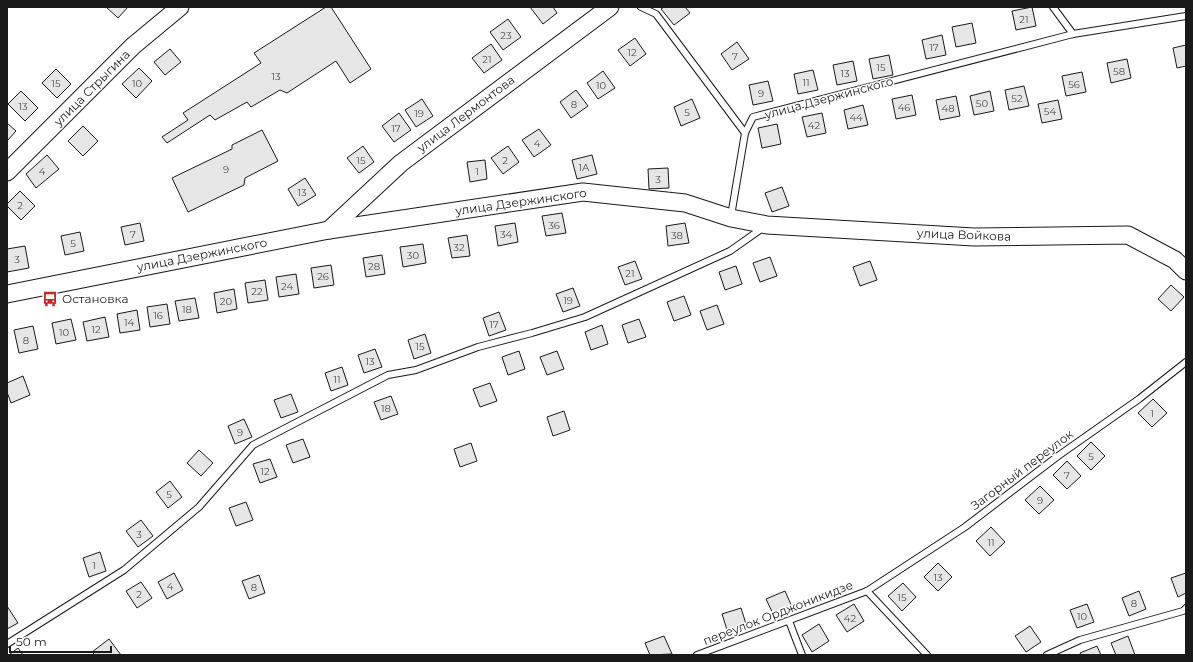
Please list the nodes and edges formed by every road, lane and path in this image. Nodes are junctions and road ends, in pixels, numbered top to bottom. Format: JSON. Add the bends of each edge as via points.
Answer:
{"nodes":[{"id":1,"x":180,"y":7,"type":"edge"},
{"id":2,"x":610,"y":7,"type":"edge"},
{"id":3,"x":641,"y":7,"type":"edge"},
{"id":4,"x":1053,"y":7,"type":"edge"},
{"id":5,"x":1186,"y":16,"type":"edge"},
{"id":6,"x":1073,"y":34,"type":"junction"},
{"id":7,"x":745,"y":133,"type":"junction"},
{"id":8,"x":7,"y":172,"type":"edge"},
{"id":9,"x":731,"y":218,"type":"junction"},
{"id":10,"x":767,"y":225,"type":"junction"},
{"id":11,"x":329,"y":230,"type":"junction"},
{"id":12,"x":1186,"y":271,"type":"edge"},
{"id":13,"x":7,"y":294,"type":"edge"},
{"id":14,"x":1186,"y":362,"type":"edge"},
{"id":15,"x":867,"y":591,"type":"junction"},
{"id":16,"x":1186,"y":608,"type":"edge"},
{"id":17,"x":789,"y":621,"type":"junction"},
{"id":18,"x":7,"y":644,"type":"edge"},
{"id":19,"x":697,"y":655,"type":"edge"},
{"id":20,"x":802,"y":655,"type":"edge"},
{"id":21,"x":927,"y":655,"type":"edge"},
{"id":22,"x":1047,"y":655,"type":"edge"}],
"edges":[{"from":1,"to":8,"type":"street","name":"улица Стрыгина","via":[[133,46]]},
{"from":2,"to":11,"type":"street","name":"улица Лермонтова","via":[[401,163]]},
{"from":3,"to":7,"type":"lane","via":[[656,14]]},
{"from":4,"to":6,"type":"lane"},
{"from":5,"to":6,"type":"lane","name":"улица Дзержинского"},
{"from":6,"to":7,"type":"lane","name":"улица Дзержинского","via":[[754,117]]},
{"from":7,"to":9,"type":"lane","name":"улица Дзержинского"},
{"from":9,"to":10,"type":"street","name":"улица Войкова"},
{"from":9,"to":11,"type":"street","name":"улица Дзержинского","via":[[686,202],[583,192]]},
{"from":10,"to":12,"type":"street","name":"улица Войкова","via":[[974,237],[1128,235],[1175,260]]},
{"from":10,"to":18,"type":"lane","via":[[730,251],[585,317],[478,347],[416,370],[388,375],[253,445],[199,507],[124,570]]},
{"from":11,"to":13,"type":"street","name":"улица Дзержинского"},
{"from":14,"to":15,"type":"lane","name":"Загорный переулок","via":[[965,527]]},
{"from":15,"to":17,"type":"lane","name":"переулок Орджоникидзе"},
{"from":15,"to":21,"type":"lane"},
{"from":16,"to":22,"type":"lane","via":[[1183,611],[1080,640]]},
{"from":17,"to":19,"type":"lane","name":"переулок Орджоникидзе"},
{"from":17,"to":20,"type":"lane"}]}
